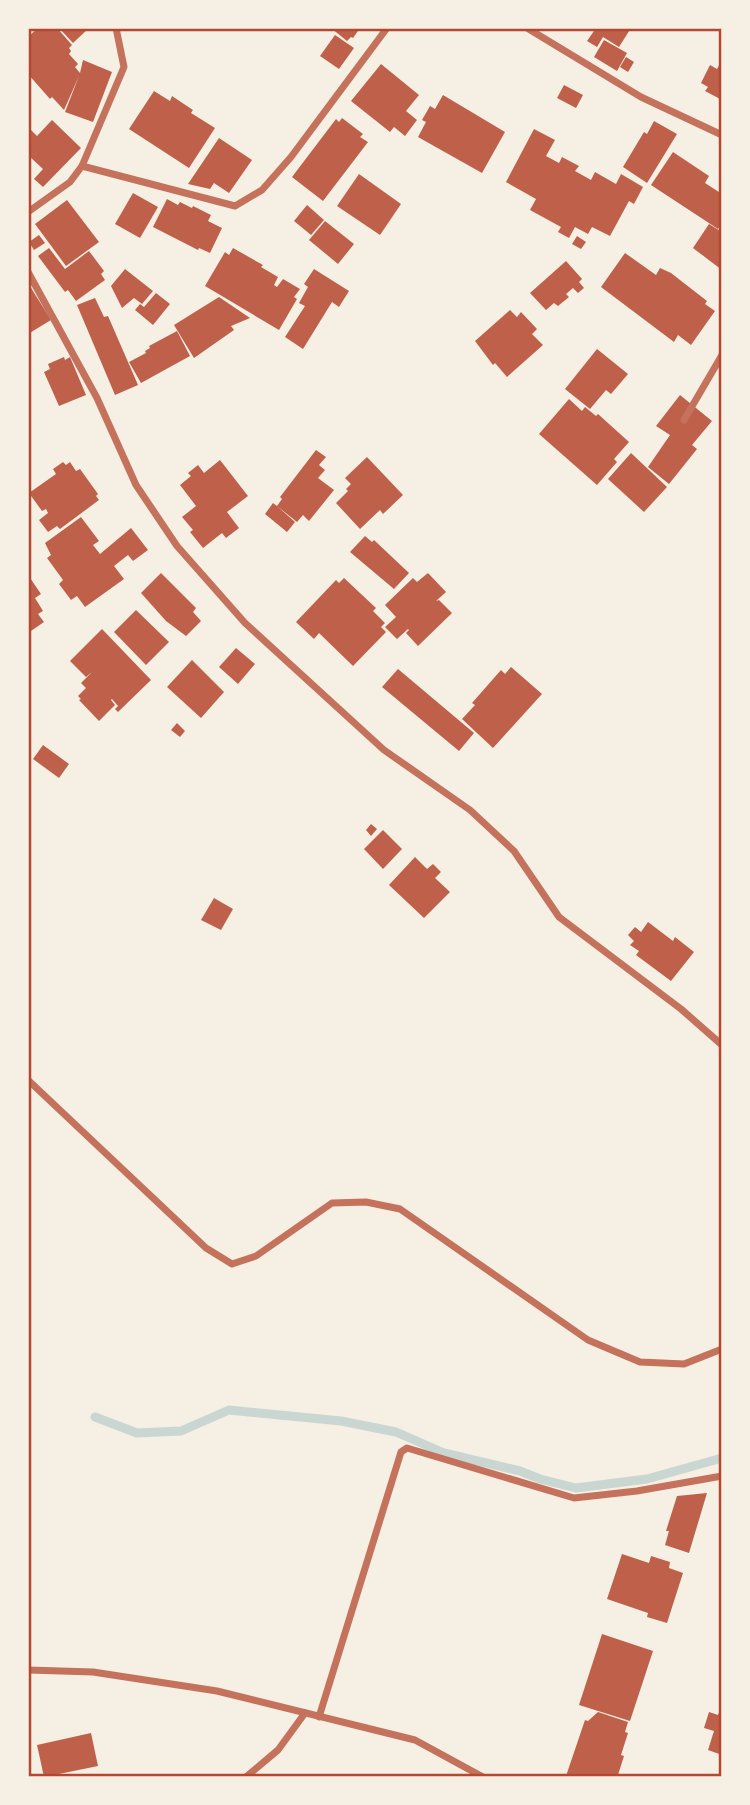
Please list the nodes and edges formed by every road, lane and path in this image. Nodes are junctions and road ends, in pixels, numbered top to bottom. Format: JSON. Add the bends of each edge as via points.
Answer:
{"nodes":[{"id":1,"x":116,"y":28,"type":"edge"},
{"id":2,"x":387,"y":28,"type":"edge"},
{"id":3,"x":527,"y":28,"type":"edge"},
{"id":4,"x":722,"y":135,"type":"edge"},
{"id":5,"x":82,"y":166,"type":"junction"},
{"id":6,"x":28,"y":212,"type":"edge"},
{"id":7,"x":28,"y":272,"type":"edge"},
{"id":8,"x":722,"y":355,"type":"edge"},
{"id":9,"x":684,"y":420,"type":"dead end"},
{"id":10,"x":722,"y":1045,"type":"edge"},
{"id":11,"x":28,"y":1080,"type":"edge"},
{"id":12,"x":722,"y":1349,"type":"edge"},
{"id":13,"x":722,"y":1476,"type":"edge"},
{"id":14,"x":28,"y":1670,"type":"edge"},
{"id":15,"x":305,"y":1713,"type":"junction"},
{"id":16,"x":319,"y":1717,"type":"junction"},
{"id":17,"x":246,"y":1777,"type":"edge"},
{"id":18,"x":483,"y":1777,"type":"edge"}],
"edges":[{"from":1,"to":5,"type":"street","via":[[124,67]]},
{"from":2,"to":5,"type":"street","via":[[291,157],[262,190],[235,206]]},
{"from":3,"to":4,"type":"street","via":[[642,97]]},
{"from":5,"to":6,"type":"street","via":[[70,182]]},
{"from":7,"to":10,"type":"street","via":[[97,398],[136,485],[177,546],[237,613],[384,750],[470,810],[514,851],[559,917]]},
{"from":8,"to":9,"type":"street"},
{"from":11,"to":12,"type":"street","via":[[205,1248],[232,1264],[256,1256],[332,1203],[366,1202],[400,1209],[587,1340],[640,1362],[684,1364]]},
{"from":13,"to":16,"type":"street","via":[[574,1498],[407,1448],[401,1452]]},
{"from":14,"to":15,"type":"street","via":[[107,1674],[217,1691]]},
{"from":15,"to":16,"type":"street"},
{"from":15,"to":17,"type":"street","via":[[278,1750]]},
{"from":16,"to":18,"type":"street","via":[[415,1740]]}]}
